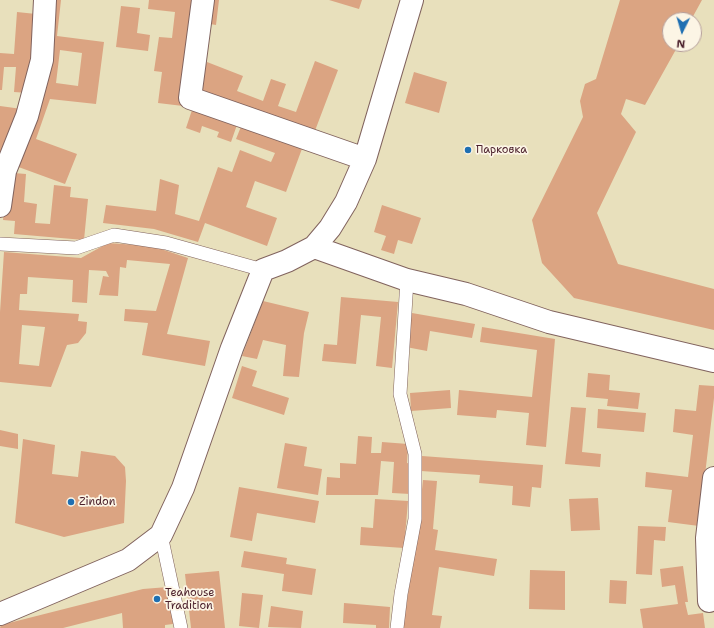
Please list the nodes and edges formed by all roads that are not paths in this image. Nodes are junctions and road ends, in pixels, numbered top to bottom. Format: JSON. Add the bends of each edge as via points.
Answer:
{"nodes":[{"id":1,"x":45,"y":0,"type":"edge"},
{"id":2,"x":203,"y":0,"type":"edge"},
{"id":3,"x":412,"y":0,"type":"edge"},
{"id":4,"x":365,"y":160,"type":"junction"},
{"id":5,"x":2,"y":171,"type":"edge"},
{"id":6,"x":0,"y":206,"type":"edge"},
{"id":7,"x":0,"y":244,"type":"edge"},
{"id":8,"x":314,"y":248,"type":"junction"},
{"id":9,"x":262,"y":270,"type":"junction"},
{"id":10,"x":407,"y":280,"type":"junction"},
{"id":11,"x":714,"y":361,"type":"edge"},
{"id":12,"x":714,"y":478,"type":"edge"},
{"id":13,"x":161,"y":535,"type":"junction"},
{"id":14,"x":709,"y":601,"type":"dead end"},
{"id":15,"x":0,"y":614,"type":"edge"},
{"id":16,"x":181,"y":628,"type":"edge"},
{"id":17,"x":397,"y":628,"type":"edge"}],
"edges":[{"from":1,"to":5,"type":"street","via":[[44,45],[38,78],[27,116]]},
{"from":2,"to":4,"type":"street","via":[[190,98]]},
{"from":3,"to":4,"type":"street"},
{"from":4,"to":8,"type":"street","via":[[346,202]]},
{"from":5,"to":6,"type":"street"},
{"from":7,"to":9,"type":"lane","via":[[76,248],[114,235],[166,243]]},
{"from":8,"to":9,"type":"street"},
{"from":8,"to":10,"type":"street"},
{"from":9,"to":13,"type":"street","via":[[183,488]]},
{"from":10,"to":11,"type":"street","via":[[466,294],[548,322]]},
{"from":10,"to":17,"type":"lane","via":[[400,394],[415,454],[415,520]]},
{"from":12,"to":14,"type":"street","via":[[706,538]]},
{"from":13,"to":15,"type":"street","via":[[128,560]]},
{"from":13,"to":16,"type":"lane"}]}
